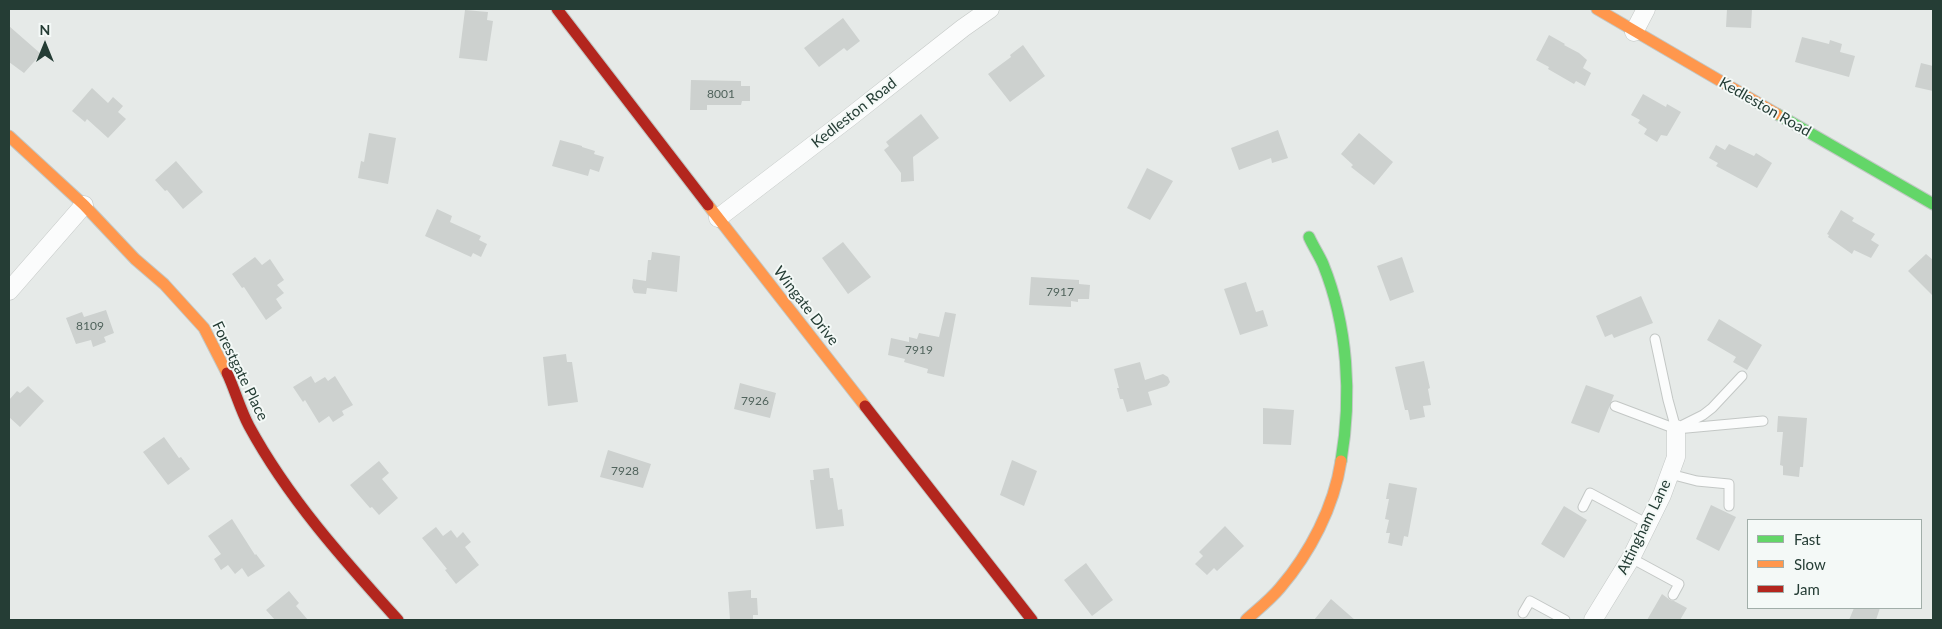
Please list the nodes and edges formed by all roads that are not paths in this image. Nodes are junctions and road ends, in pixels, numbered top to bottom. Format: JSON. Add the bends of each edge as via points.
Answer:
{"nodes":[{"id":1,"x":557,"y":9,"type":"edge"},
{"id":2,"x":990,"y":9,"type":"edge"},
{"id":3,"x":1597,"y":9,"type":"edge"},
{"id":4,"x":1646,"y":9,"type":"edge"},
{"id":5,"x":1634,"y":32,"type":"junction"},
{"id":6,"x":9,"y":136,"type":"edge"},
{"id":7,"x":1933,"y":204,"type":"edge"},
{"id":8,"x":84,"y":205,"type":"junction"},
{"id":9,"x":718,"y":218,"type":"junction"},
{"id":10,"x":1308,"y":237,"type":"dead end"},
{"id":11,"x":9,"y":291,"type":"edge"},
{"id":12,"x":1655,"y":339,"type":"dead end"},
{"id":13,"x":1742,"y":376,"type":"dead end"},
{"id":14,"x":1615,"y":406,"type":"dead end"},
{"id":15,"x":1763,"y":421,"type":"dead end"},
{"id":16,"x":1676,"y":429,"type":"junction"},
{"id":17,"x":1670,"y":474,"type":"junction"},
{"id":18,"x":1728,"y":506,"type":"dead end"},
{"id":19,"x":1584,"y":507,"type":"dead end"},
{"id":20,"x":1648,"y":524,"type":"junction"},
{"id":21,"x":1631,"y":558,"type":"junction"},
{"id":22,"x":1673,"y":595,"type":"dead end"},
{"id":23,"x":1523,"y":613,"type":"dead end"},
{"id":24,"x":398,"y":620,"type":"edge"},
{"id":25,"x":1032,"y":620,"type":"edge"},
{"id":26,"x":1246,"y":620,"type":"edge"},
{"id":27,"x":1565,"y":620,"type":"edge"},
{"id":28,"x":1593,"y":620,"type":"edge"}],
"edges":[{"from":1,"to":9,"type":"street","name":"Wingate Drive"},
{"from":2,"to":9,"type":"street","name":"Kedleston Road"},
{"from":3,"to":5,"type":"street","name":"Kedleston Road"},
{"from":4,"to":5,"type":"street"},
{"from":5,"to":7,"type":"street","name":"Kedleston Road"},
{"from":6,"to":8,"type":"street","name":"Forestgate Place"},
{"from":8,"to":11,"type":"street"},
{"from":8,"to":24,"type":"street","name":"Forestgate Place","via":[[204,328],[249,425],[287,487],[337,553]]},
{"from":9,"to":25,"type":"street","name":"Wingate Drive"},
{"from":10,"to":26,"type":"street","via":[[1323,264],[1341,322],[1348,389],[1343,457],[1332,498],[1312,545],[1283,584]]},
{"from":12,"to":16,"type":"lane"},
{"from":13,"to":16,"type":"lane","via":[[1703,415]]},
{"from":14,"to":16,"type":"lane"},
{"from":15,"to":16,"type":"lane"},
{"from":16,"to":17,"type":"street","name":"Attingham Lane","via":[[1676,457]]},
{"from":17,"to":18,"type":"lane","via":[[1728,484]]},
{"from":17,"to":20,"type":"street","name":"Attingham Lane"},
{"from":19,"to":20,"type":"lane","via":[[1590,493]]},
{"from":20,"to":21,"type":"street","name":"Attingham Lane"},
{"from":21,"to":22,"type":"lane","via":[[1679,584]]},
{"from":21,"to":28,"type":"street","name":"Attingham Lane"},
{"from":23,"to":27,"type":"lane","via":[[1530,601]]}]}
